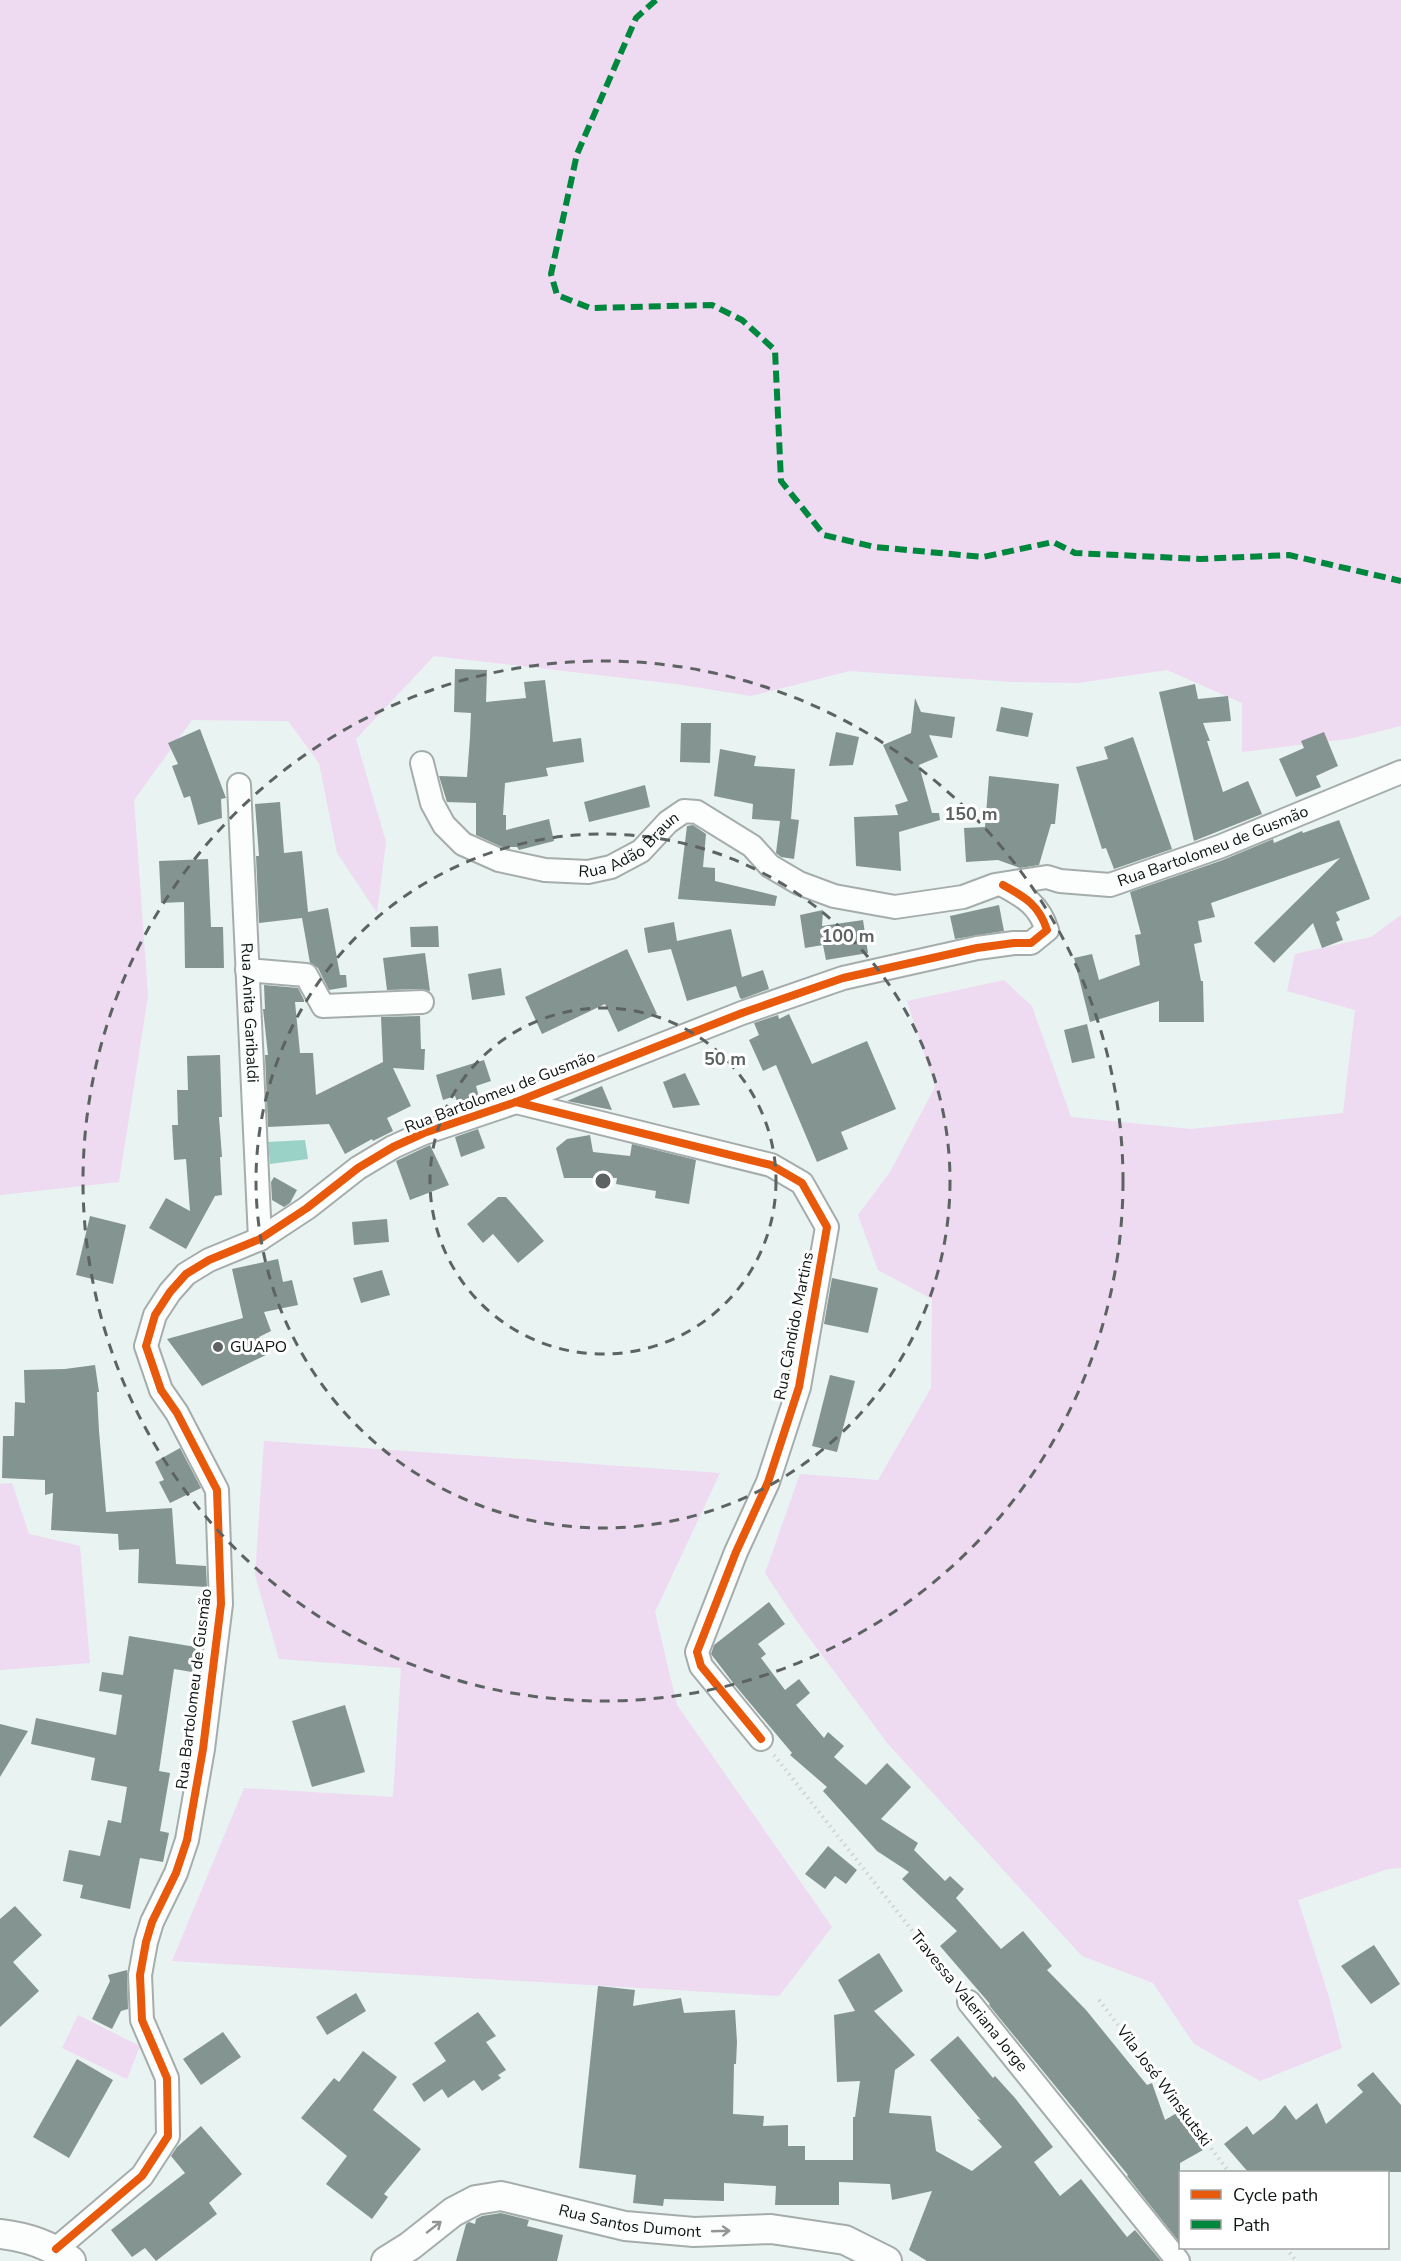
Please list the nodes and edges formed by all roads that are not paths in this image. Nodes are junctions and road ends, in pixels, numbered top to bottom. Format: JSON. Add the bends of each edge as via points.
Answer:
{"nodes":[{"id":1,"x":422,"y":763,"type":"dead end"},
{"id":2,"x":1401,"y":772,"type":"edge"},
{"id":3,"x":239,"y":785,"type":"dead end"},
{"id":4,"x":1003,"y":885,"type":"junction"},
{"id":5,"x":247,"y":970,"type":"junction"},
{"id":6,"x":422,"y":1002,"type":"dead end"},
{"id":7,"x":516,"y":1102,"type":"junction"},
{"id":8,"x":260,"y":1239,"type":"junction"},
{"id":9,"x":761,"y":1739,"type":"road end"},
{"id":10,"x":969,"y":2002,"type":"road end"},
{"id":11,"x":0,"y":2234,"type":"edge"},
{"id":12,"x":64,"y":2255,"type":"edge"},
{"id":13,"x":386,"y":2261,"type":"edge"},
{"id":14,"x":887,"y":2261,"type":"edge"},
{"id":15,"x":1178,"y":2261,"type":"edge"}],
"edges":[{"from":1,"to":4,"type":"street","name":"Rua Adão Braun","via":[[432,803],[444,825],[463,844],[499,860],[545,870],[588,872],[611,867],[641,851],[684,811],[697,812],[752,846],[770,866],[799,883],[834,896],[895,907],[963,897]]},
{"from":2,"to":4,"type":"street","name":"Rua Bartolomeu de Gusmão","via":[[1219,847],[1110,885],[1047,877]]},
{"from":3,"to":5,"type":"street","name":"Rua Anita Garibaldi"},
{"from":4,"to":7,"type":"street","name":"Rua Bartolomeu de Gusmão","via":[[1041,914],[1047,930],[1031,943],[977,948],[843,978],[741,1013]]},
{"from":5,"to":6,"type":"street","via":[[306,975],[323,1006]]},
{"from":5,"to":8,"type":"street","name":"Rua Anita Garibaldi"},
{"from":7,"to":8,"type":"street","name":"Rua Bartolomeu de Gusmão","via":[[424,1133],[393,1148],[358,1168]]},
{"from":7,"to":9,"type":"street","name":"Rua Cândido Martins","via":[[771,1165],[802,1183],[827,1227],[799,1387],[768,1482],[697,1652],[701,1666]]},
{"from":8,"to":12,"type":"street","name":"Rua Bartolomeu de Gusmão","via":[[209,1260],[186,1275],[155,1315],[146,1346],[161,1390],[217,1490],[221,1604],[187,1840],[177,1873],[146,1942],[140,1975],[142,2020],[167,2078],[168,2136],[142,2176]]},
{"from":10,"to":15,"type":"street","name":"Travessa Valeriana Jorge"},
{"from":11,"to":12,"type":"main road"},
{"from":13,"to":14,"type":"main road","name":"Rua Santos Dumont","one_way":true,"via":[[453,2212],[476,2200],[501,2196],[626,2226],[694,2232],[771,2229],[845,2240]]}]}
